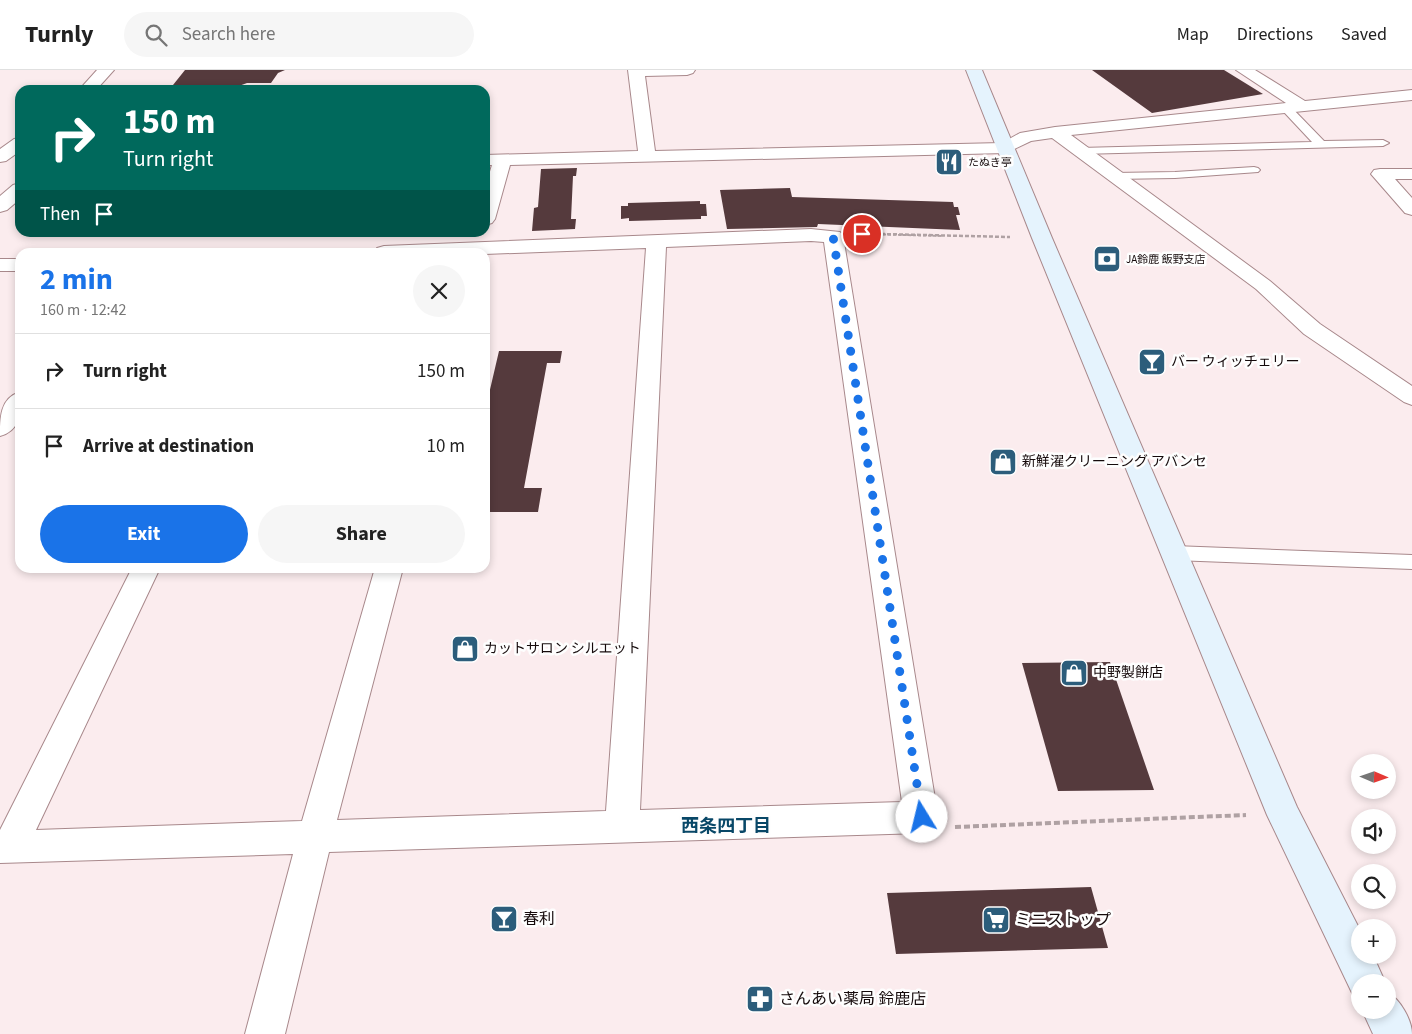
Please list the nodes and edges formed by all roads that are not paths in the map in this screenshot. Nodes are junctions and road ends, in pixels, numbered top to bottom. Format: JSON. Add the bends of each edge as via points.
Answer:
{"nodes":[{"id":1,"x":106,"y":70,"type":"edge"},
{"id":2,"x":636,"y":70,"type":"edge"},
{"id":3,"x":687,"y":70,"type":"edge"},
{"id":4,"x":974,"y":70,"type":"edge"},
{"id":5,"x":1244,"y":70,"type":"edge"},
{"id":6,"x":92,"y":85,"type":"edge"},
{"id":7,"x":1412,"y":94,"type":"edge"},
{"id":8,"x":1294,"y":108,"type":"junction"},
{"id":9,"x":1055,"y":132,"type":"junction"},
{"id":10,"x":1383,"y":143,"type":"dead end"},
{"id":11,"x":15,"y":146,"type":"edge"},
{"id":12,"x":1322,"y":146,"type":"junction"},
{"id":13,"x":1006,"y":148,"type":"junction"},
{"id":14,"x":1080,"y":151,"type":"junction"},
{"id":15,"x":647,"y":155,"type":"junction"},
{"id":16,"x":0,"y":157,"type":"edge"},
{"id":17,"x":494,"y":159,"type":"edge"},
{"id":18,"x":1254,"y":170,"type":"dead end"},
{"id":19,"x":1412,"y":174,"type":"edge"},
{"id":20,"x":1114,"y":176,"type":"junction"},
{"id":21,"x":15,"y":181,"type":"edge"},
{"id":22,"x":490,"y":186,"type":"edge"},
{"id":23,"x":0,"y":206,"type":"edge"},
{"id":24,"x":1412,"y":209,"type":"edge"},
{"id":25,"x":656,"y":242,"type":"junction"},
{"id":26,"x":478,"y":245,"type":"edge"},
{"id":27,"x":438,"y":248,"type":"edge"},
{"id":28,"x":0,"y":265,"type":"edge"},
{"id":29,"x":15,"y":265,"type":"edge"},
{"id":30,"x":1412,"y":397,"type":"edge"},
{"id":31,"x":15,"y":407,"type":"edge"},
{"id":32,"x":0,"y":428,"type":"edge"},
{"id":33,"x":1174,"y":553,"type":"junction"},
{"id":34,"x":1412,"y":562,"type":"edge"},
{"id":35,"x":143,"y":573,"type":"edge"},
{"id":36,"x":388,"y":573,"type":"edge"},
{"id":37,"x":622,"y":826,"type":"junction"},
{"id":38,"x":315,"y":837,"type":"junction"},
{"id":39,"x":5,"y":846,"type":"edge"},
{"id":40,"x":1362,"y":974,"type":"edge"},
{"id":41,"x":1386,"y":1019,"type":"edge"},
{"id":42,"x":265,"y":1034,"type":"edge"},
{"id":43,"x":1395,"y":1034,"type":"edge"}],
"edges":[{"from":1,"to":6,"type":"street"},
{"from":2,"to":3,"type":"street"},
{"from":2,"to":15,"type":"street"},
{"from":4,"to":13,"type":"street"},
{"from":5,"to":8,"type":"street"},
{"from":7,"to":8,"type":"street"},
{"from":8,"to":9,"type":"street"},
{"from":8,"to":12,"type":"lane"},
{"from":9,"to":13,"type":"street","via":[[1026,137]]},
{"from":9,"to":14,"type":"street"},
{"from":10,"to":12,"type":"lane"},
{"from":11,"to":16,"type":"street"},
{"from":12,"to":14,"type":"lane"},
{"from":13,"to":15,"type":"street"},
{"from":13,"to":33,"type":"street"},
{"from":14,"to":20,"type":"street"},
{"from":15,"to":17,"type":"street"},
{"from":17,"to":22,"type":"street"},
{"from":18,"to":20,"type":"lane"},
{"from":19,"to":24,"type":"street","via":[[1380,174]]},
{"from":20,"to":30,"type":"street","via":[[1263,285],[1312,329]]},
{"from":21,"to":23,"type":"street"},
{"from":25,"to":26,"type":"street"},
{"from":25,"to":37,"type":"street"},
{"from":25,"to":37,"type":"street","via":[[833,236],[922,817]]},
{"from":26,"to":27,"type":"street"},
{"from":28,"to":29,"type":"street"},
{"from":31,"to":32,"type":"street"},
{"from":33,"to":34,"type":"lane"},
{"from":33,"to":40,"type":"street","via":[[1284,815]]},
{"from":35,"to":39,"type":"street"},
{"from":36,"to":38,"type":"street"},
{"from":37,"to":38,"type":"street"},
{"from":38,"to":39,"type":"street"},
{"from":38,"to":42,"type":"street"},
{"from":41,"to":43,"type":"street"}]}
